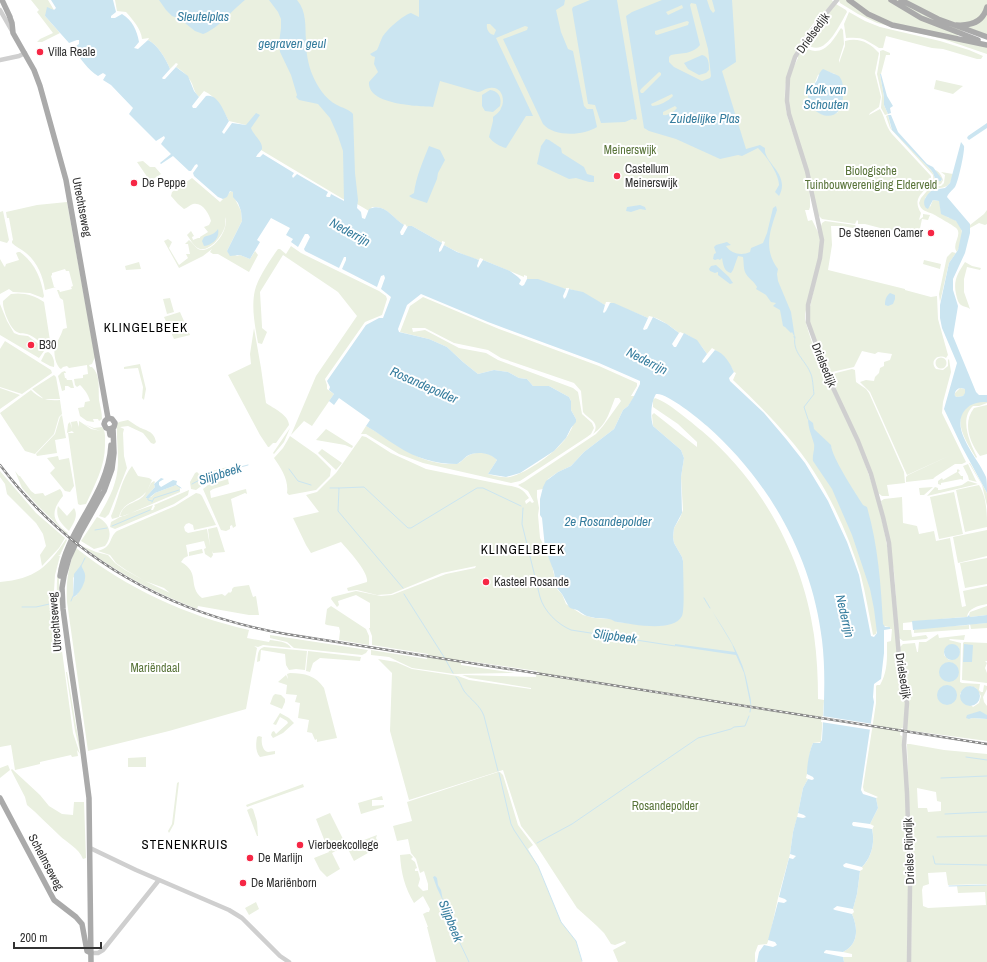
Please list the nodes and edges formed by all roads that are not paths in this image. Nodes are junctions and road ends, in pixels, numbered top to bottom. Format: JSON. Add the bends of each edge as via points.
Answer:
{"nodes":[{"id":1,"x":2,"y":0,"type":"edge"},
{"id":2,"x":837,"y":0,"type":"edge"},
{"id":3,"x":849,"y":0,"type":"edge"},
{"id":4,"x":891,"y":0,"type":"edge"},
{"id":5,"x":901,"y":0,"type":"edge"},
{"id":6,"x":987,"y":7,"type":"edge"},
{"id":7,"x":0,"y":10,"type":"edge"},
{"id":8,"x":9,"y":15,"type":"junction"},
{"id":9,"x":951,"y":25,"type":"junction"},
{"id":10,"x":13,"y":33,"type":"junction"},
{"id":11,"x":987,"y":37,"type":"edge"},
{"id":12,"x":987,"y":44,"type":"edge"},
{"id":13,"x":24,"y":51,"type":"junction"},
{"id":14,"x":0,"y":60,"type":"edge"},
{"id":15,"x":904,"y":740,"type":"joint"},
{"id":16,"x":0,"y":798,"type":"edge"},
{"id":17,"x":90,"y":848,"type":"junction"},
{"id":18,"x":159,"y":880,"type":"junction"},
{"id":19,"x":89,"y":952,"type":"junction"},
{"id":20,"x":91,"y":962,"type":"edge"},
{"id":21,"x":289,"y":962,"type":"edge"},
{"id":22,"x":909,"y":962,"type":"edge"}],
"edges":[{"from":1,"to":8,"type":"main road"},
{"from":2,"to":15,"type":"street","name":"Drielsedijk","via":[[810,33],[796,57],[788,78],[787,106],[807,171],[822,240],[808,305],[808,322],[827,375],[871,474],[887,537],[893,577],[900,668],[907,703]]},
{"from":3,"to":12,"type":"main road","via":[[868,14],[892,25]]},
{"from":4,"to":12,"type":"main road","via":[[910,12]]},
{"from":5,"to":9,"type":"main road"},
{"from":6,"to":9,"type":"main road","via":[[984,15],[975,23]]},
{"from":7,"to":10,"type":"street","name":"Utrechtseweg"},
{"from":8,"to":10,"type":"main road"},
{"from":8,"to":13,"type":"main road"},
{"from":9,"to":11,"type":"main road"},
{"from":10,"to":13,"type":"main road","name":"Utrechtseweg"},
{"from":13,"to":14,"type":"street"},
{"from":13,"to":17,"type":"main road","name":"Utrechtseweg","via":[[40,86],[67,184],[108,418],[104,424],[111,429],[111,448],[104,479],[69,545],[60,577],[63,627],[74,714],[83,752],[89,798]]},
{"from":15,"to":22,"type":"street","name":"Drielse Rijndijk","via":[[910,886]]},
{"from":16,"to":19,"type":"main road","name":"Schelmseweg","via":[[54,900],[82,924]]},
{"from":17,"to":18,"type":"street"},
{"from":17,"to":19,"type":"main road","name":"Utrechtseweg"},
{"from":18,"to":19,"type":"street","via":[[103,950],[98,953]]},
{"from":18,"to":21,"type":"street","via":[[233,912]]},
{"from":19,"to":20,"type":"main road","name":"Utrechtseweg"}]}
